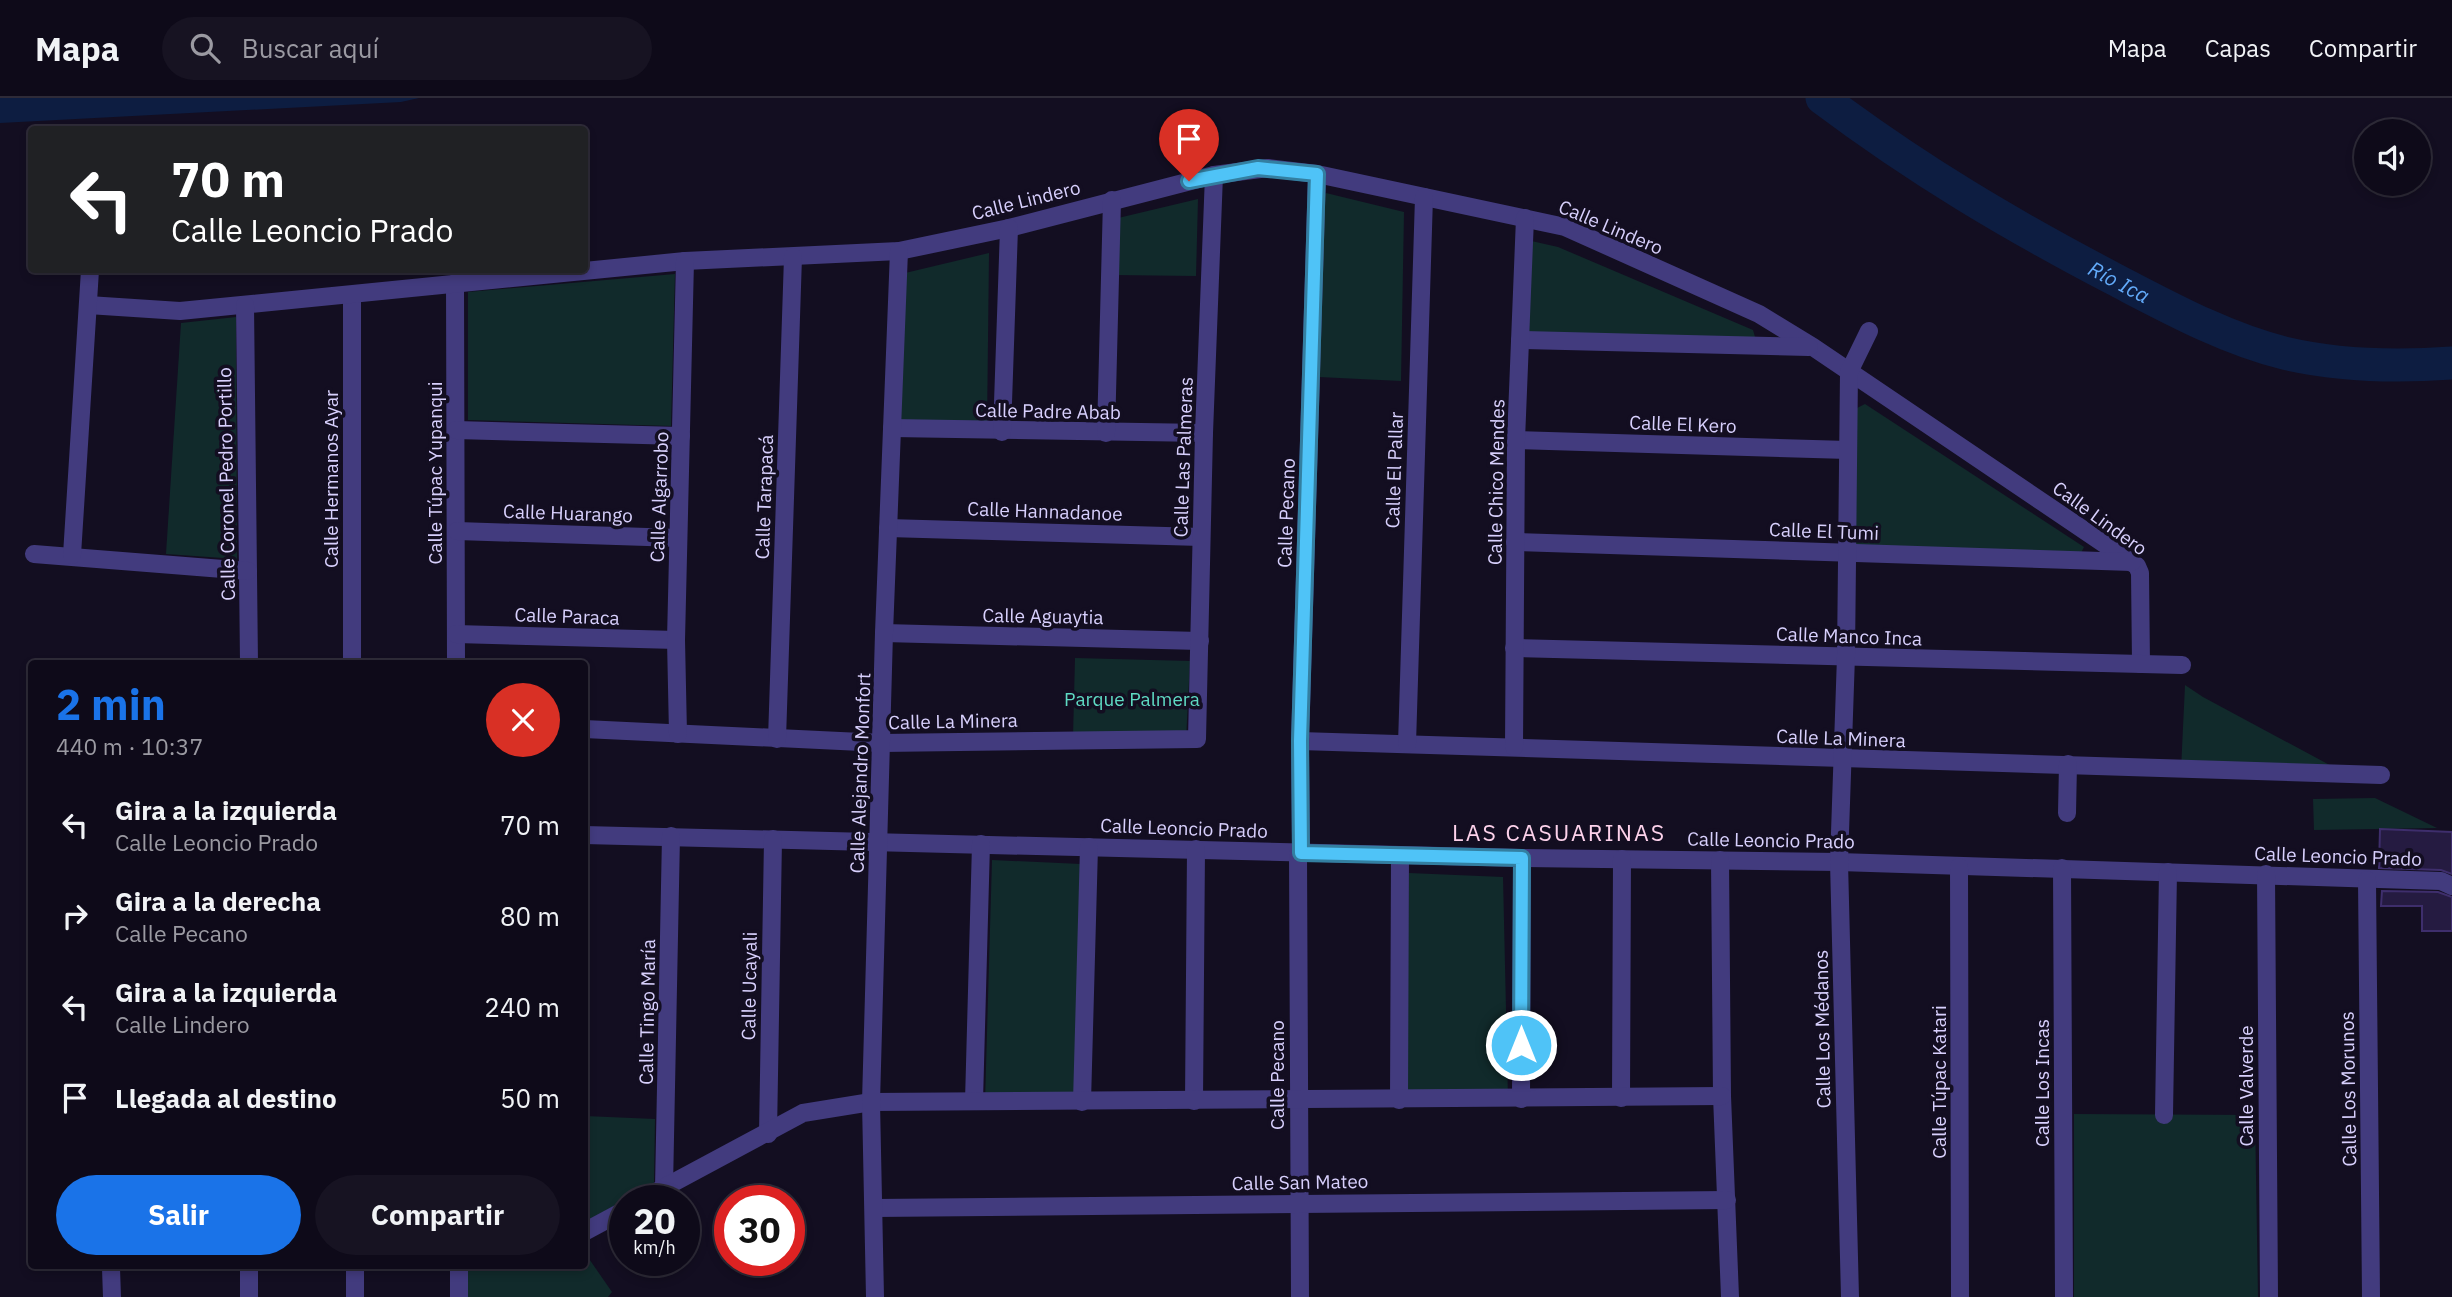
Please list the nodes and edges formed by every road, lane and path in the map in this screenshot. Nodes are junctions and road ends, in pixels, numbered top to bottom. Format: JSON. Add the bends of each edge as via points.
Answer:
{"nodes":[{"id":1,"x":1317,"y":174,"type":"junction"},
{"id":2,"x":1214,"y":175,"type":"junction"},
{"id":3,"x":1424,"y":197,"type":"junction"},
{"id":4,"x":1112,"y":200,"type":"junction"},
{"id":5,"x":1525,"y":218,"type":"junction"},
{"id":6,"x":1009,"y":228,"type":"junction"},
{"id":7,"x":900,"y":251,"type":"junction"},
{"id":8,"x":793,"y":257,"type":"junction"},
{"id":9,"x":685,"y":261,"type":"junction"},
{"id":10,"x":588,"y":270,"type":"edge"},
{"id":11,"x":90,"y":273,"type":"edge"},
{"id":12,"x":560,"y":273,"type":"edge"},
{"id":13,"x":455,"y":283,"type":"junction"},
{"id":14,"x":352,"y":295,"type":"junction"},
{"id":15,"x":245,"y":304,"type":"junction"},
{"id":16,"x":88,"y":305,"type":"junction"},
{"id":17,"x":1869,"y":331,"type":"dead end"},
{"id":18,"x":1520,"y":340,"type":"junction"},
{"id":19,"x":1813,"y":347,"type":"junction"},
{"id":20,"x":1849,"y":372,"type":"junction"},
{"id":21,"x":892,"y":428,"type":"junction"},
{"id":22,"x":456,"y":430,"type":"junction"},
{"id":23,"x":1002,"y":432,"type":"junction"},
{"id":24,"x":1106,"y":433,"type":"junction"},
{"id":25,"x":1204,"y":433,"type":"junction"},
{"id":26,"x":681,"y":436,"type":"junction"},
{"id":27,"x":1516,"y":440,"type":"junction"},
{"id":28,"x":1848,"y":450,"type":"junction"},
{"id":29,"x":888,"y":528,"type":"junction"},
{"id":30,"x":457,"y":531,"type":"junction"},
{"id":31,"x":1201,"y":537,"type":"junction"},
{"id":32,"x":678,"y":538,"type":"junction"},
{"id":33,"x":1515,"y":542,"type":"junction"},
{"id":34,"x":1848,"y":552,"type":"junction"},
{"id":35,"x":34,"y":554,"type":"dead end"},
{"id":36,"x":72,"y":555,"type":"junction"},
{"id":37,"x":2132,"y":562,"type":"junction"},
{"id":38,"x":248,"y":571,"type":"junction"},
{"id":39,"x":884,"y":633,"type":"junction"},
{"id":40,"x":456,"y":634,"type":"junction"},
{"id":41,"x":676,"y":640,"type":"junction"},
{"id":42,"x":1200,"y":641,"type":"junction"},
{"id":43,"x":1514,"y":648,"type":"junction"},
{"id":44,"x":1846,"y":656,"type":"junction"},
{"id":45,"x":249,"y":660,"type":"edge"},
{"id":46,"x":352,"y":660,"type":"edge"},
{"id":47,"x":456,"y":660,"type":"edge"},
{"id":48,"x":2141,"y":664,"type":"junction"},
{"id":49,"x":2182,"y":665,"type":"dead end"},
{"id":50,"x":588,"y":729,"type":"edge"},
{"id":51,"x":678,"y":734,"type":"junction"},
{"id":52,"x":776,"y":739,"type":"junction"},
{"id":53,"x":1197,"y":739,"type":"joint"},
{"id":54,"x":1300,"y":741,"type":"junction"},
{"id":55,"x":882,"y":743,"type":"junction"},
{"id":56,"x":1407,"y":744,"type":"junction"},
{"id":57,"x":1514,"y":747,"type":"junction"},
{"id":58,"x":1842,"y":760,"type":"junction"},
{"id":59,"x":2068,"y":764,"type":"junction"},
{"id":60,"x":2381,"y":775,"type":"dead end"},
{"id":61,"x":2067,"y":813,"type":"dead end"},
{"id":62,"x":588,"y":835,"type":"edge"},
{"id":63,"x":671,"y":836,"type":"junction"},
{"id":64,"x":773,"y":839,"type":"junction"},
{"id":65,"x":878,"y":841,"type":"junction"},
{"id":66,"x":981,"y":844,"type":"junction"},
{"id":67,"x":1089,"y":847,"type":"junction"},
{"id":68,"x":1196,"y":849,"type":"junction"},
{"id":69,"x":1299,"y":853,"type":"junction"},
{"id":70,"x":1400,"y":855,"type":"junction"},
{"id":71,"x":1522,"y":858,"type":"junction"},
{"id":72,"x":1622,"y":859,"type":"junction"},
{"id":73,"x":1720,"y":860,"type":"junction"},
{"id":74,"x":1839,"y":862,"type":"junction"},
{"id":75,"x":1959,"y":867,"type":"junction"},
{"id":76,"x":2063,"y":868,"type":"junction"},
{"id":77,"x":2168,"y":872,"type":"junction"},
{"id":78,"x":2266,"y":874,"type":"junction"},
{"id":79,"x":2452,"y":878,"type":"edge"},
{"id":80,"x":2374,"y":880,"type":"junction"},
{"id":81,"x":2452,"y":888,"type":"edge"},
{"id":82,"x":1722,"y":1096,"type":"junction"},
{"id":83,"x":1621,"y":1098,"type":"junction"},
{"id":84,"x":1521,"y":1099,"type":"junction"},
{"id":85,"x":1399,"y":1100,"type":"junction"},
{"id":86,"x":974,"y":1101,"type":"junction"},
{"id":87,"x":1194,"y":1101,"type":"junction"},
{"id":88,"x":1298,"y":1101,"type":"junction"},
{"id":89,"x":872,"y":1102,"type":"junction"},
{"id":90,"x":1082,"y":1102,"type":"junction"},
{"id":91,"x":2164,"y":1115,"type":"dead end"},
{"id":92,"x":768,"y":1134,"type":"junction"},
{"id":93,"x":664,"y":1185,"type":"edge"},
{"id":94,"x":670,"y":1185,"type":"edge"},
{"id":95,"x":1727,"y":1200,"type":"junction"},
{"id":96,"x":1299,"y":1202,"type":"junction"},
{"id":97,"x":874,"y":1208,"type":"junction"},
{"id":98,"x":609,"y":1219,"type":"edge"},
{"id":99,"x":588,"y":1230,"type":"edge"},
{"id":100,"x":111,"y":1269,"type":"edge"},
{"id":101,"x":249,"y":1269,"type":"edge"},
{"id":102,"x":355,"y":1269,"type":"edge"},
{"id":103,"x":459,"y":1269,"type":"edge"},
{"id":104,"x":112,"y":1297,"type":"edge"},
{"id":105,"x":249,"y":1297,"type":"edge"},
{"id":106,"x":355,"y":1297,"type":"edge"},
{"id":107,"x":459,"y":1297,"type":"edge"},
{"id":108,"x":874,"y":1297,"type":"edge"},
{"id":109,"x":1300,"y":1297,"type":"edge"},
{"id":110,"x":1730,"y":1297,"type":"edge"},
{"id":111,"x":1850,"y":1297,"type":"edge"},
{"id":112,"x":1961,"y":1297,"type":"edge"},
{"id":113,"x":2064,"y":1297,"type":"edge"},
{"id":114,"x":2269,"y":1297,"type":"edge"},
{"id":115,"x":2371,"y":1297,"type":"edge"}],
"edges":[{"from":1,"to":2,"type":"street","name":"Calle Lindero","via":[[1263,168]]},
{"from":1,"to":3,"type":"street","name":"Calle Lindero"},
{"from":1,"to":54,"type":"street","name":"Calle Pecano"},
{"from":2,"to":4,"type":"street","name":"Calle Lindero"},
{"from":2,"to":25,"type":"street","name":"Calle Las Palmeras"},
{"from":3,"to":5,"type":"street","name":"Calle Lindero"},
{"from":3,"to":56,"type":"street","name":"Calle El Pallar"},
{"from":4,"to":6,"type":"street","name":"Calle Lindero"},
{"from":4,"to":24,"type":"street"},
{"from":5,"to":18,"type":"street","name":"Calle Chico Mendes"},
{"from":5,"to":19,"type":"street","name":"Calle Lindero","via":[[1577,233],[1759,314]]},
{"from":6,"to":7,"type":"street","name":"Calle Lindero"},
{"from":6,"to":23,"type":"street"},
{"from":7,"to":8,"type":"street","name":"Calle Lindero"},
{"from":7,"to":21,"type":"street","name":"Calle Alejandro Monfort"},
{"from":8,"to":9,"type":"street","name":"Calle Lindero"},
{"from":8,"to":52,"type":"street","name":"Calle Tarapacá"},
{"from":9,"to":10,"type":"street","name":"Calle Lindero"},
{"from":9,"to":26,"type":"street","name":"Calle Algarrobo"},
{"from":11,"to":16,"type":"street"},
{"from":12,"to":13,"type":"street","name":"Calle Lindero"},
{"from":13,"to":14,"type":"street","name":"Calle Lindero"},
{"from":13,"to":22,"type":"street","name":"Calle Túpac Yupanqui"},
{"from":14,"to":15,"type":"street","name":"Calle Lindero"},
{"from":14,"to":46,"type":"street","name":"Calle Hermanos Ayar"},
{"from":15,"to":16,"type":"street","name":"Calle Lindero","via":[[180,311]]},
{"from":15,"to":38,"type":"street","name":"Calle Coronel Pedro Portillo"},
{"from":16,"to":36,"type":"street"},
{"from":17,"to":20,"type":"street"},
{"from":18,"to":19,"type":"street"},
{"from":18,"to":27,"type":"street","name":"Calle Chico Mendes"},
{"from":19,"to":20,"type":"street","name":"Calle Lindero"},
{"from":20,"to":28,"type":"street","name":"Calle Los Médanos"},
{"from":20,"to":37,"type":"street","name":"Calle Lindero"},
{"from":21,"to":23,"type":"street","name":"Calle Padre Abab"},
{"from":21,"to":29,"type":"street","name":"Calle Alejandro Monfort"},
{"from":22,"to":26,"type":"street"},
{"from":22,"to":30,"type":"street","name":"Calle Túpac Yupanqui"},
{"from":23,"to":24,"type":"street","name":"Calle Padre Abab"},
{"from":24,"to":25,"type":"street","name":"Calle Padre Abab"},
{"from":25,"to":31,"type":"street","name":"Calle Las Palmeras"},
{"from":26,"to":32,"type":"street","name":"Calle Algarrobo"},
{"from":27,"to":28,"type":"street","name":"Calle El Kero"},
{"from":27,"to":33,"type":"street","name":"Calle Chico Mendes"},
{"from":28,"to":34,"type":"street","name":"Calle Los Médanos"},
{"from":29,"to":31,"type":"street","name":"Calle Hannadanoe"},
{"from":29,"to":39,"type":"street","name":"Calle Alejandro Monfort"},
{"from":30,"to":32,"type":"street","name":"Calle Huarango"},
{"from":30,"to":40,"type":"street","name":"Calle Túpac Yupanqui"},
{"from":31,"to":42,"type":"street","name":"Calle Las Palmeras"},
{"from":32,"to":41,"type":"street","name":"Calle Algarrobo"},
{"from":33,"to":34,"type":"street","name":"Calle El Tumi"},
{"from":33,"to":43,"type":"street","name":"Calle Chico Mendes"},
{"from":34,"to":37,"type":"street","name":"Calle El Tumi"},
{"from":34,"to":44,"type":"street","name":"Calle Los Médanos"},
{"from":35,"to":36,"type":"street"},
{"from":36,"to":38,"type":"street"},
{"from":37,"to":48,"type":"street","name":"Calle Lindero","via":[[2140,573]]},
{"from":38,"to":45,"type":"street","name":"Calle Coronel Pedro Portillo"},
{"from":39,"to":42,"type":"street","name":"Calle Aguaytia"},
{"from":39,"to":55,"type":"street","name":"Calle Alejandro Monfort"},
{"from":40,"to":41,"type":"street","name":"Calle Paraca"},
{"from":40,"to":47,"type":"street","name":"Calle Túpac Yupanqui"},
{"from":41,"to":51,"type":"street","name":"Calle Algarrobo"},
{"from":42,"to":53,"type":"street","name":"Calle Las Palmeras"},
{"from":43,"to":44,"type":"street","name":"Calle Manco Inca"},
{"from":43,"to":57,"type":"street","name":"Calle Chico Mendes"},
{"from":44,"to":48,"type":"street","name":"Calle Manco Inca"},
{"from":44,"to":58,"type":"street","name":"Calle Los Médanos"},
{"from":48,"to":49,"type":"street","name":"Calle Manco Inca"},
{"from":50,"to":51,"type":"street","name":"Calle La Minera"},
{"from":51,"to":52,"type":"street","name":"Calle La Minera"},
{"from":52,"to":55,"type":"street","name":"Calle La Minera"},
{"from":53,"to":55,"type":"street","name":"Calle La Minera"},
{"from":54,"to":56,"type":"street","name":"Calle La Minera"},
{"from":54,"to":69,"type":"street","name":"Calle Pecano"},
{"from":55,"to":65,"type":"street","name":"Calle Alejandro Monfort"},
{"from":56,"to":57,"type":"street","name":"Calle La Minera"},
{"from":57,"to":58,"type":"street","name":"Calle La Minera"},
{"from":58,"to":59,"type":"street","name":"Calle La Minera"},
{"from":58,"to":74,"type":"street","name":"Calle Los Médanos"},
{"from":59,"to":60,"type":"street","name":"Calle La Minera"},
{"from":59,"to":61,"type":"street"},
{"from":62,"to":63,"type":"street","name":"Calle Leoncio Prado"},
{"from":63,"to":64,"type":"street","name":"Calle Leoncio Prado"},
{"from":63,"to":93,"type":"street","name":"Calle Tingo María"},
{"from":64,"to":65,"type":"street","name":"Calle Leoncio Prado"},
{"from":64,"to":92,"type":"street","name":"Calle Ucayali"},
{"from":65,"to":66,"type":"street","name":"Calle Leoncio Prado"},
{"from":65,"to":89,"type":"street","name":"Calle Alejandro Monfort"},
{"from":66,"to":67,"type":"street","name":"Calle Leoncio Prado"},
{"from":66,"to":86,"type":"street"},
{"from":67,"to":68,"type":"street","name":"Calle Leoncio Prado"},
{"from":67,"to":90,"type":"street"},
{"from":68,"to":69,"type":"street","name":"Calle Leoncio Prado"},
{"from":68,"to":87,"type":"street"},
{"from":69,"to":70,"type":"street","name":"Calle Leoncio Prado"},
{"from":69,"to":88,"type":"street","name":"Calle Pecano"},
{"from":70,"to":71,"type":"street","name":"Calle Leoncio Prado"},
{"from":70,"to":85,"type":"street"},
{"from":71,"to":72,"type":"street","name":"Calle Leoncio Prado"},
{"from":71,"to":84,"type":"street"},
{"from":72,"to":73,"type":"street","name":"Calle Leoncio Prado"},
{"from":72,"to":83,"type":"street"},
{"from":73,"to":74,"type":"street","name":"Calle Leoncio Prado"},
{"from":73,"to":82,"type":"street"},
{"from":74,"to":75,"type":"street","name":"Calle Leoncio Prado"},
{"from":74,"to":111,"type":"street","name":"Calle Los Médanos"},
{"from":75,"to":76,"type":"street","name":"Calle Leoncio Prado"},
{"from":75,"to":112,"type":"street","name":"Calle Túpac Katari"},
{"from":76,"to":77,"type":"street","name":"Calle Leoncio Prado"},
{"from":76,"to":113,"type":"street","name":"Calle Los Incas"},
{"from":77,"to":78,"type":"street","name":"Calle Leoncio Prado"},
{"from":77,"to":91,"type":"street"},
{"from":78,"to":80,"type":"street","name":"Calle Leoncio Prado"},
{"from":78,"to":114,"type":"street","name":"Calle Valverde"},
{"from":79,"to":80,"type":"street","via":[[2381,874]]},
{"from":80,"to":81,"type":"street","name":"Calle Leoncio Prado","via":[[2441,881]]},
{"from":80,"to":115,"type":"street","name":"Calle Los Morunos"},
{"from":82,"to":83,"type":"street"},
{"from":82,"to":95,"type":"street"},
{"from":83,"to":84,"type":"street"},
{"from":84,"to":85,"type":"street"},
{"from":85,"to":88,"type":"street"},
{"from":86,"to":89,"type":"street"},
{"from":86,"to":90,"type":"street"},
{"from":87,"to":88,"type":"street"},
{"from":87,"to":90,"type":"street"},
{"from":88,"to":96,"type":"street","name":"Calle Pecano"},
{"from":89,"to":92,"type":"street","via":[[803,1113]]},
{"from":89,"to":97,"type":"street","name":"Calle Alejandro Monfort"},
{"from":92,"to":94,"type":"street"},
{"from":95,"to":96,"type":"street","name":"Calle San Mateo"},
{"from":95,"to":110,"type":"street"},
{"from":96,"to":97,"type":"street","name":"Calle San Mateo"},
{"from":96,"to":109,"type":"street","name":"Calle Pecano"},
{"from":97,"to":108,"type":"street","name":"Calle Alejandro Monfort"},
{"from":98,"to":99,"type":"street"},
{"from":100,"to":104,"type":"street"},
{"from":101,"to":105,"type":"street"},
{"from":102,"to":106,"type":"street"},
{"from":103,"to":107,"type":"street"}]}
